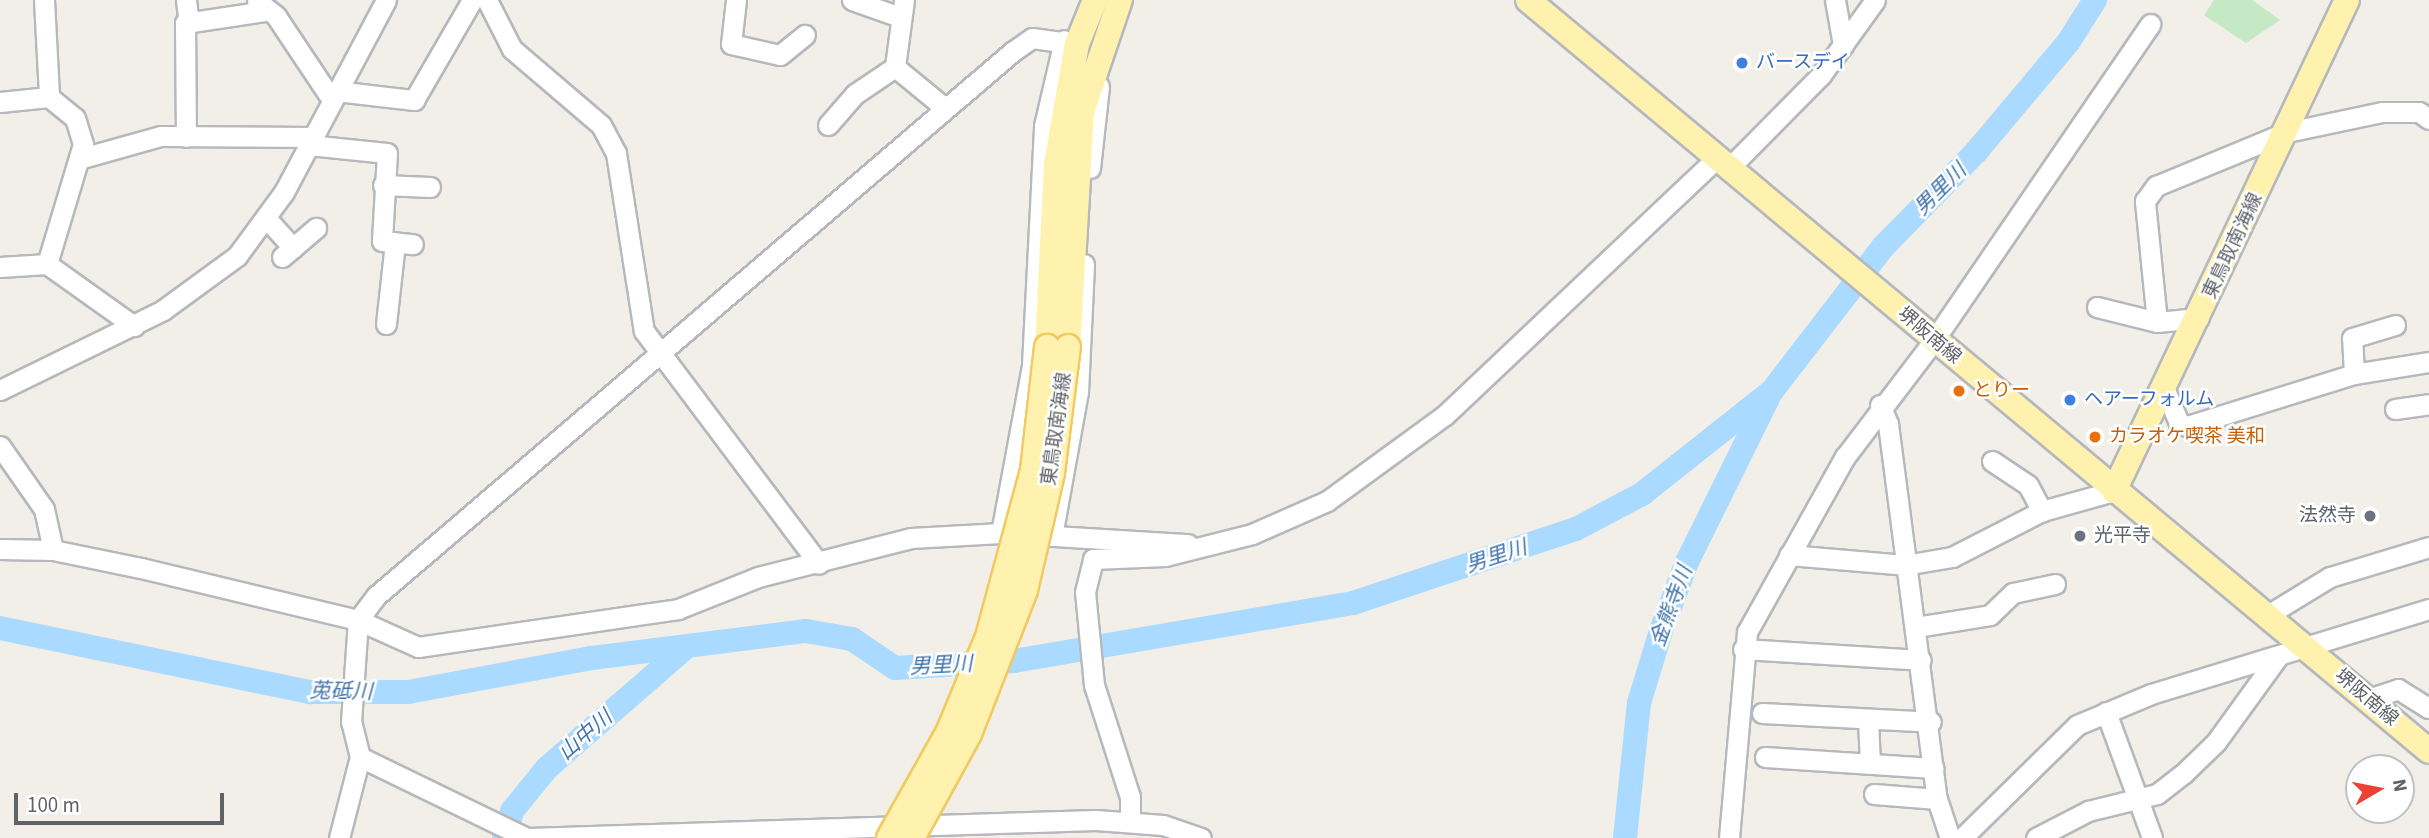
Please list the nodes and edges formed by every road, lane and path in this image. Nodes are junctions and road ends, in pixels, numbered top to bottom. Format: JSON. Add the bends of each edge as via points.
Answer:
{"nodes":[{"id":1,"x":44,"y":0,"type":"edge"},
{"id":2,"x":186,"y":0,"type":"edge"},
{"id":3,"x":386,"y":0,"type":"edge"},
{"id":4,"x":472,"y":0,"type":"edge"},
{"id":5,"x":487,"y":0,"type":"edge"},
{"id":6,"x":736,"y":0,"type":"edge"},
{"id":7,"x":852,"y":0,"type":"edge"},
{"id":8,"x":1095,"y":0,"type":"edge"},
{"id":9,"x":1120,"y":0,"type":"edge"},
{"id":10,"x":1528,"y":0,"type":"edge"},
{"id":11,"x":1835,"y":0,"type":"edge"},
{"id":12,"x":1875,"y":0,"type":"edge"},
{"id":13,"x":2347,"y":0,"type":"edge"},
{"id":14,"x":260,"y":6,"type":"edge"},
{"id":15,"x":902,"y":9,"type":"edge"},
{"id":16,"x":189,"y":23,"type":"junction"},
{"id":17,"x":1111,"y":23,"type":"junction"},
{"id":18,"x":2150,"y":24,"type":"dead end"},
{"id":19,"x":805,"y":35,"type":"dead end"},
{"id":20,"x":1070,"y":42,"type":"junction"},
{"id":21,"x":1843,"y":45,"type":"junction"},
{"id":22,"x":895,"y":67,"type":"junction"},
{"id":23,"x":334,"y":95,"type":"junction"},
{"id":24,"x":50,"y":97,"type":"junction"},
{"id":25,"x":0,"y":102,"type":"edge"},
{"id":26,"x":945,"y":108,"type":"junction"},
{"id":27,"x":2429,"y":119,"type":"edge"},
{"id":28,"x":828,"y":125,"type":"dead end"},
{"id":29,"x":2287,"y":132,"type":"junction"},
{"id":30,"x":186,"y":137,"type":"junction"},
{"id":31,"x":311,"y":141,"type":"junction"},
{"id":32,"x":82,"y":158,"type":"junction"},
{"id":33,"x":1729,"y":167,"type":"junction"},
{"id":34,"x":383,"y":185,"type":"junction"},
{"id":35,"x":430,"y":187,"type":"dead end"},
{"id":36,"x":267,"y":219,"type":"junction"},
{"id":37,"x":316,"y":228,"type":"dead end"},
{"id":38,"x":47,"y":264,"type":"junction"},
{"id":39,"x":0,"y":267,"type":"edge"},
{"id":40,"x":2097,"y":307,"type":"dead end"},
{"id":41,"x":2199,"y":318,"type":"junction"},
{"id":42,"x":2157,"y":322,"type":"junction"},
{"id":43,"x":386,"y":324,"type":"dead end"},
{"id":44,"x":2395,"y":325,"type":"dead end"},
{"id":45,"x":134,"y":326,"type":"junction"},
{"id":46,"x":1928,"y":334,"type":"junction"},
{"id":47,"x":1058,"y":347,"type":"junction"},
{"id":48,"x":657,"y":355,"type":"junction"},
{"id":49,"x":2429,"y":362,"type":"edge"},
{"id":50,"x":2354,"y":374,"type":"junction"},
{"id":51,"x":0,"y":390,"type":"edge"},
{"id":52,"x":2165,"y":390,"type":"junction"},
{"id":53,"x":2429,"y":404,"type":"edge"},
{"id":54,"x":1880,"y":405,"type":"junction"},
{"id":55,"x":2395,"y":409,"type":"dead end"},
{"id":56,"x":0,"y":446,"type":"edge"},
{"id":57,"x":1992,"y":461,"type":"dead end"},
{"id":58,"x":2115,"y":491,"type":"junction"},
{"id":59,"x":2042,"y":511,"type":"junction"},
{"id":60,"x":1001,"y":533,"type":"junction"},
{"id":61,"x":1052,"y":536,"type":"junction"},
{"id":62,"x":1203,"y":545,"type":"junction"},
{"id":63,"x":2429,"y":547,"type":"edge"},
{"id":64,"x":0,"y":549,"type":"edge"},
{"id":65,"x":53,"y":550,"type":"junction"},
{"id":66,"x":1789,"y":555,"type":"junction"},
{"id":67,"x":819,"y":564,"type":"junction"},
{"id":68,"x":1905,"y":565,"type":"junction"},
{"id":69,"x":2055,"y":584,"type":"dead end"},
{"id":70,"x":2429,"y":609,"type":"edge"},
{"id":71,"x":2266,"y":616,"type":"junction"},
{"id":72,"x":358,"y":620,"type":"junction"},
{"id":73,"x":1916,"y":626,"type":"junction"},
{"id":74,"x":2305,"y":647,"type":"junction"},
{"id":75,"x":1743,"y":649,"type":"junction"},
{"id":76,"x":2279,"y":655,"type":"junction"},
{"id":77,"x":1922,"y":660,"type":"junction"},
{"id":78,"x":2368,"y":699,"type":"junction"},
{"id":79,"x":2429,"y":708,"type":"edge"},
{"id":80,"x":2106,"y":712,"type":"junction"},
{"id":81,"x":1762,"y":713,"type":"dead end"},
{"id":82,"x":1868,"y":719,"type":"junction"},
{"id":83,"x":1931,"y":722,"type":"junction"},
{"id":84,"x":2429,"y":751,"type":"edge"},
{"id":85,"x":360,"y":757,"type":"junction"},
{"id":86,"x":1765,"y":757,"type":"dead end"},
{"id":87,"x":1870,"y":764,"type":"junction"},
{"id":88,"x":1934,"y":768,"type":"junction"},
{"id":89,"x":1874,"y":794,"type":"dead end"},
{"id":90,"x":1937,"y":799,"type":"junction"},
{"id":91,"x":2138,"y":800,"type":"junction"},
{"id":92,"x":1130,"y":820,"type":"junction"},
{"id":93,"x":935,"y":832,"type":"edge"},
{"id":94,"x":878,"y":834,"type":"edge"},
{"id":95,"x":339,"y":838,"type":"edge"},
{"id":96,"x":527,"y":838,"type":"edge"},
{"id":97,"x":912,"y":838,"type":"edge"},
{"id":98,"x":1201,"y":838,"type":"edge"},
{"id":99,"x":1729,"y":838,"type":"edge"},
{"id":100,"x":1950,"y":838,"type":"edge"},
{"id":101,"x":1962,"y":838,"type":"edge"},
{"id":102,"x":2036,"y":838,"type":"edge"},
{"id":103,"x":2152,"y":838,"type":"edge"}],
"edges":[{"from":1,"to":24,"type":"street"},
{"from":2,"to":16,"type":"street"},
{"from":3,"to":23,"type":"street"},
{"from":4,"to":23,"type":"street","via":[[414,100]]},
{"from":5,"to":48,"type":"street","via":[[512,49],[601,125],[616,153],[644,331]]},
{"from":6,"to":19,"type":"street","via":[[731,44],[780,55]]},
{"from":7,"to":15,"type":"street"},
{"from":8,"to":20,"type":"main road","name":"東鳥取南海線"},
{"from":9,"to":17,"type":"main road","name":"東鳥取南海線"},
{"from":10,"to":33,"type":"main road","name":"堺阪南線"},
{"from":11,"to":21,"type":"street"},
{"from":12,"to":21,"type":"street"},
{"from":13,"to":29,"type":"main road","name":"東鳥取南海線"},
{"from":14,"to":16,"type":"street"},
{"from":14,"to":23,"type":"street","via":[[276,16]]},
{"from":15,"to":22,"type":"street"},
{"from":16,"to":30,"type":"street"},
{"from":17,"to":47,"type":"main road","name":"東鳥取南海線","via":[[1082,112]]},
{"from":17,"to":61,"type":"street","via":[[1091,152],[1078,391]]},
{"from":18,"to":46,"type":"street"},
{"from":20,"to":26,"type":"street","via":[[1032,38]]},
{"from":20,"to":47,"type":"main road","name":"東鳥取南海線","via":[[1056,164]]},
{"from":20,"to":60,"type":"street","via":[[1044,126],[1032,365]]},
{"from":21,"to":33,"type":"street"},
{"from":22,"to":26,"type":"street"},
{"from":22,"to":28,"type":"street","via":[[855,94]]},
{"from":23,"to":31,"type":"street"},
{"from":24,"to":25,"type":"street"},
{"from":24,"to":32,"type":"street","via":[[75,118]]},
{"from":26,"to":48,"type":"street"},
{"from":27,"to":29,"type":"street","via":[[2419,112],[2382,112]]},
{"from":29,"to":41,"type":"main road","name":"東鳥取南海線"},
{"from":29,"to":42,"type":"street","via":[[2156,186],[2145,201]]},
{"from":30,"to":31,"type":"street"},
{"from":30,"to":32,"type":"street","via":[[161,136]]},
{"from":31,"to":34,"type":"street","via":[[387,153]]},
{"from":31,"to":36,"type":"street"},
{"from":32,"to":38,"type":"street"},
{"from":33,"to":46,"type":"main road","name":"堺阪南線"},
{"from":33,"to":62,"type":"street","via":[[1392,458],[1289,520]]},
{"from":34,"to":35,"type":"street"},
{"from":34,"to":43,"type":"street","via":[[382,241],[404,243]]},
{"from":36,"to":37,"type":"street","via":[[287,253]]},
{"from":36,"to":45,"type":"street","via":[[216,273]]},
{"from":38,"to":39,"type":"street"},
{"from":38,"to":45,"type":"street"},
{"from":40,"to":42,"type":"street"},
{"from":41,"to":42,"type":"street"},
{"from":41,"to":52,"type":"main road","name":"東鳥取南海線"},
{"from":44,"to":50,"type":"street","via":[[2352,338]]},
{"from":45,"to":51,"type":"street"},
{"from":46,"to":54,"type":"street"},
{"from":46,"to":58,"type":"main road","name":"堺阪南線"},
{"from":47,"to":94,"type":"main road","name":"東鳥取南海線","bridge":true,"via":[[1033,470],[988,637],[948,733]]},
{"from":47,"to":97,"type":"main road","name":"東鳥取南海線","bridge":true,"via":[[1052,473],[1025,590],[969,734]]},
{"from":48,"to":67,"type":"street"},
{"from":48,"to":72,"type":"street","via":[[376,596]]},
{"from":49,"to":50,"type":"street"},
{"from":50,"to":52,"type":"street","via":[[2188,426],[2179,423]]},
{"from":52,"to":58,"type":"main road","name":"東鳥取南海線"},
{"from":53,"to":55,"type":"street"},
{"from":54,"to":66,"type":"street"},
{"from":54,"to":68,"type":"street"},
{"from":56,"to":65,"type":"street","via":[[44,509]]},
{"from":57,"to":59,"type":"street","via":[[2028,485]]},
{"from":58,"to":59,"type":"street"},
{"from":58,"to":71,"type":"main road","name":"堺阪南線"},
{"from":59,"to":68,"type":"street","via":[[1952,557]]},
{"from":60,"to":61,"type":"street"},
{"from":60,"to":67,"type":"street","via":[[911,538]]},
{"from":61,"to":62,"type":"street"},
{"from":62,"to":92,"type":"street","via":[[1165,556],[1093,559],[1085,592],[1094,685],[1130,797]]},
{"from":63,"to":71,"type":"street","via":[[2330,577]]},
{"from":64,"to":65,"type":"street"},
{"from":65,"to":72,"type":"street"},
{"from":66,"to":68,"type":"street"},
{"from":66,"to":75,"type":"street"},
{"from":67,"to":72,"type":"street","via":[[758,577],[678,608],[418,647]]},
{"from":68,"to":73,"type":"street"},
{"from":69,"to":73,"type":"street","via":[[2012,593],[1990,615]]},
{"from":70,"to":74,"type":"street"},
{"from":71,"to":74,"type":"main road","name":"堺阪南線"},
{"from":72,"to":85,"type":"street","via":[[351,722]]},
{"from":73,"to":77,"type":"street"},
{"from":74,"to":76,"type":"street"},
{"from":74,"to":78,"type":"main road","name":"堺阪南線"},
{"from":75,"to":77,"type":"street"},
{"from":75,"to":99,"type":"street"},
{"from":76,"to":80,"type":"street"},
{"from":76,"to":91,"type":"street","via":[[2216,742],[2183,774]]},
{"from":77,"to":83,"type":"street"},
{"from":78,"to":79,"type":"street","via":[[2399,689]]},
{"from":78,"to":84,"type":"main road","name":"堺阪南線"},
{"from":80,"to":91,"type":"street"},
{"from":80,"to":101,"type":"street","via":[[2052,743]]},
{"from":81,"to":82,"type":"street"},
{"from":82,"to":83,"type":"street"},
{"from":82,"to":87,"type":"street"},
{"from":83,"to":88,"type":"street"},
{"from":85,"to":95,"type":"street"},
{"from":85,"to":96,"type":"street"},
{"from":86,"to":87,"type":"street"},
{"from":87,"to":88,"type":"street"},
{"from":88,"to":90,"type":"street"},
{"from":89,"to":90,"type":"street"},
{"from":90,"to":100,"type":"street"},
{"from":91,"to":102,"type":"street","via":[[2088,811]]},
{"from":91,"to":103,"type":"street"},
{"from":92,"to":93,"type":"street"},
{"from":92,"to":98,"type":"street"},
{"from":93,"to":94,"type":"street"},
{"from":94,"to":96,"type":"street"}]}
